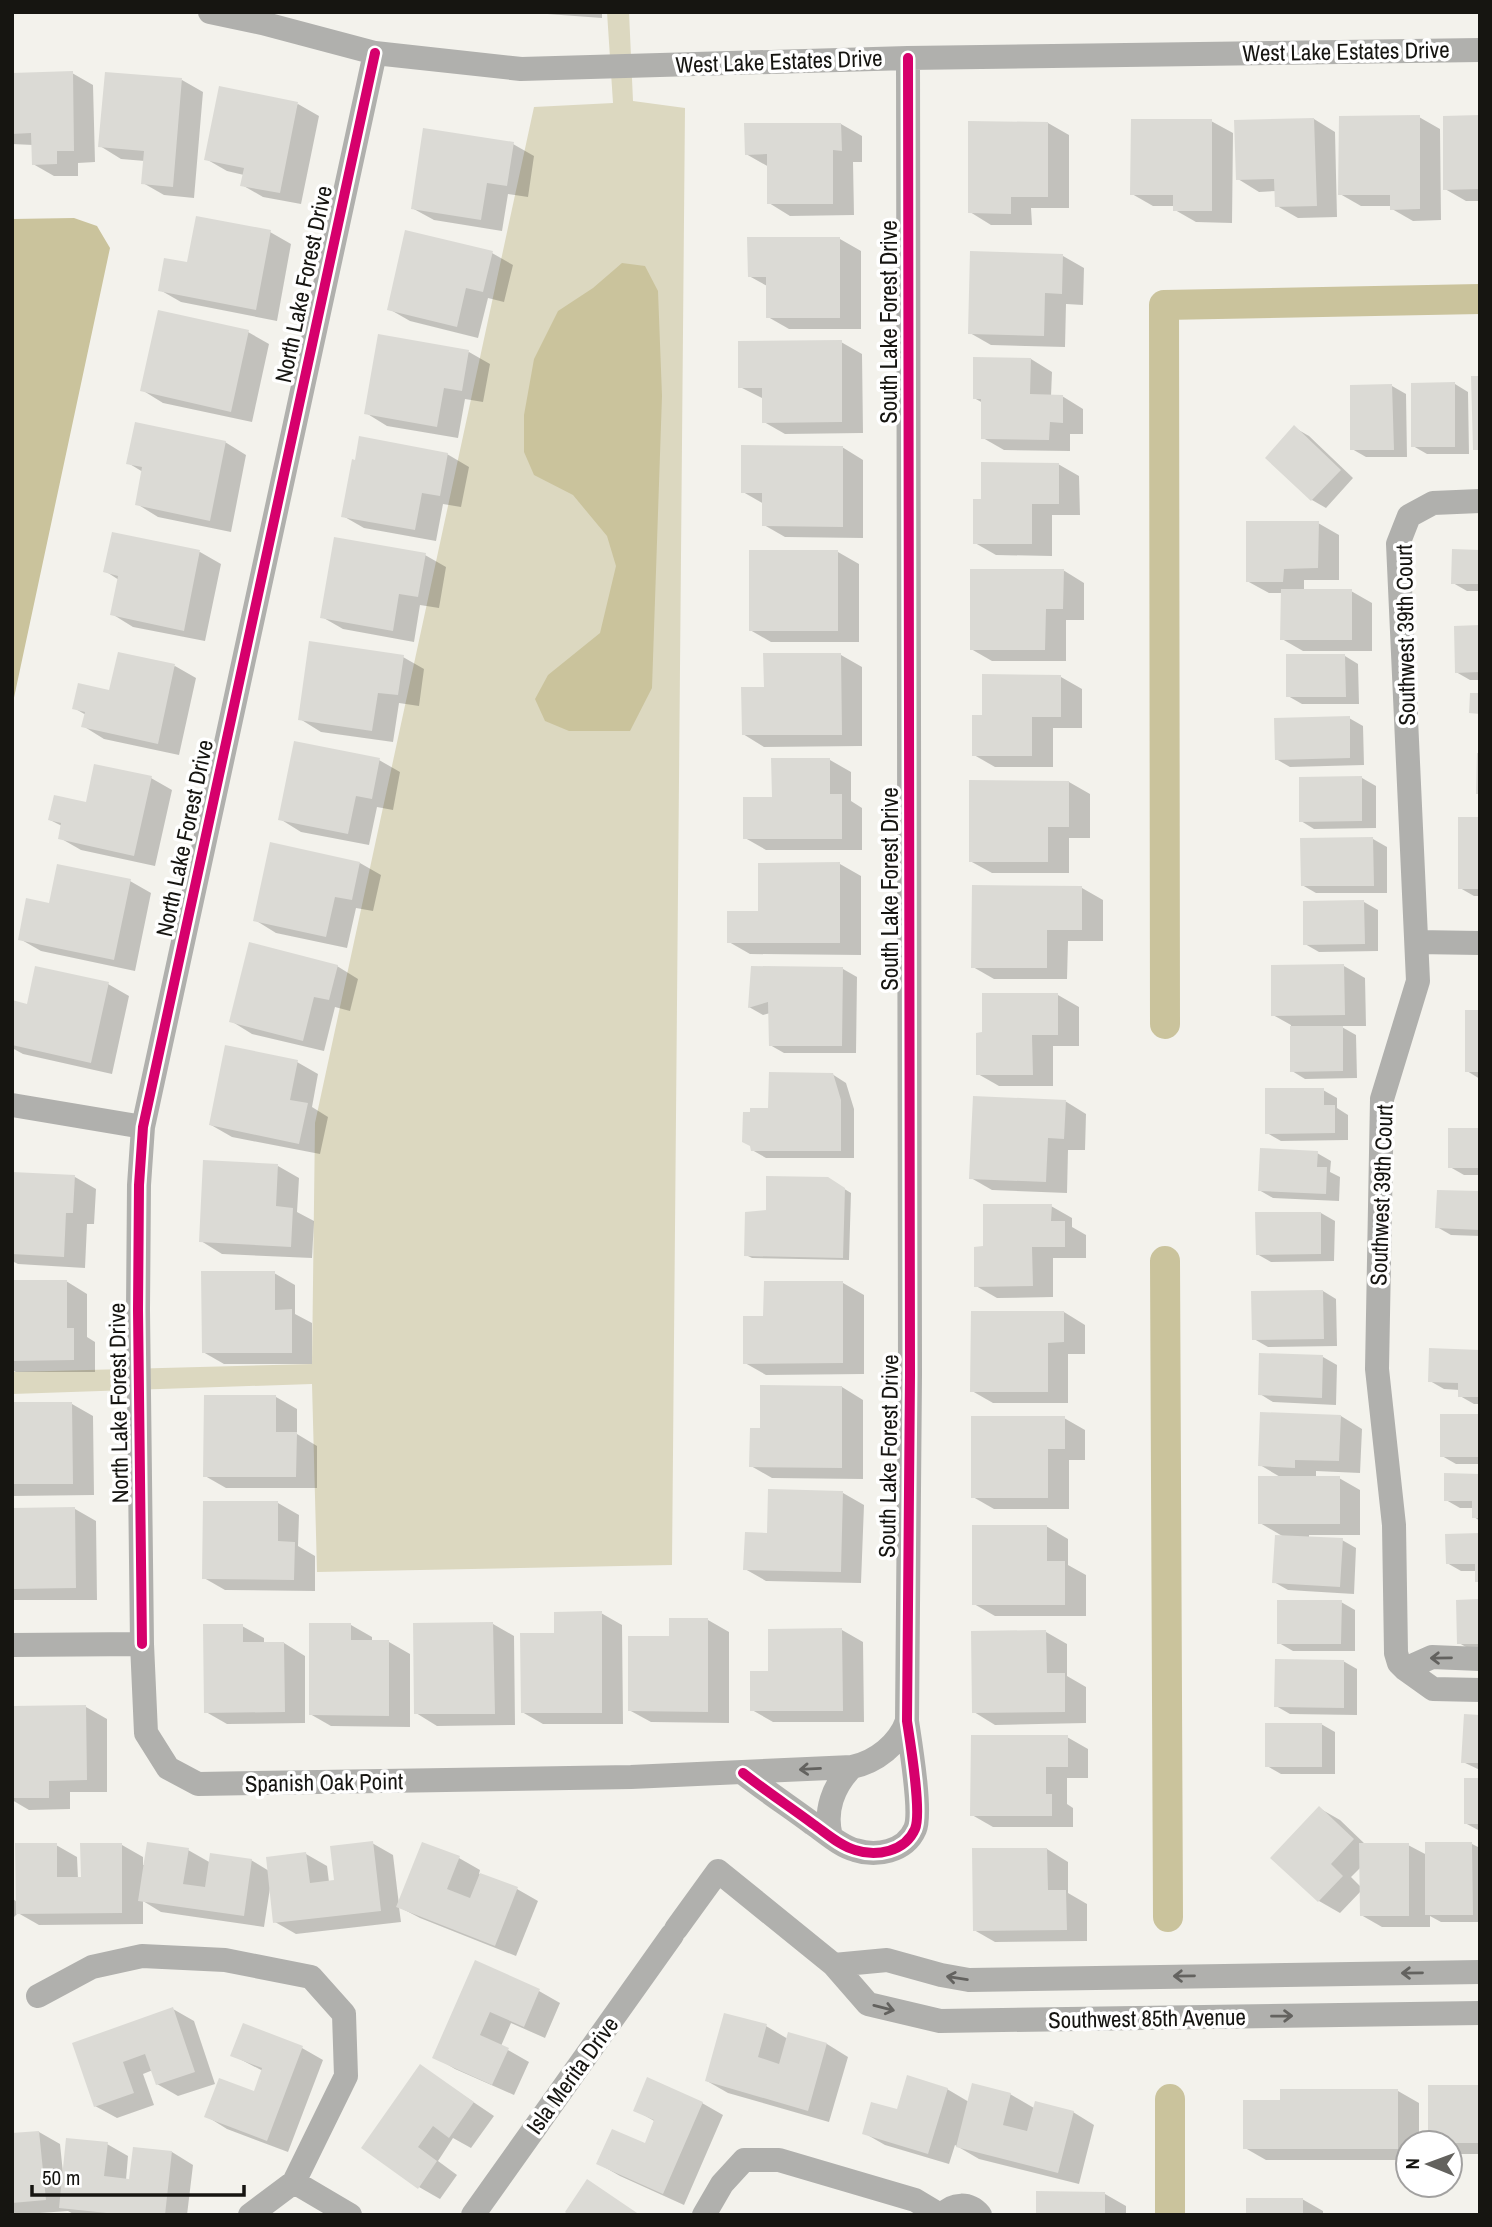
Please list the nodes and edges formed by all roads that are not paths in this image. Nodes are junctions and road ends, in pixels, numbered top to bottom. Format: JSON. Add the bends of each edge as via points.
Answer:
{"nodes":[{"id":1,"x":209,"y":12,"type":"edge"},
{"id":2,"x":1480,"y":50,"type":"edge"},
{"id":3,"x":375,"y":53,"type":"junction"},
{"id":4,"x":908,"y":58,"type":"junction"},
{"id":5,"x":1480,"y":501,"type":"edge"},
{"id":6,"x":1417,"y":942,"type":"junction"},
{"id":7,"x":1480,"y":943,"type":"edge"},
{"id":8,"x":12,"y":1105,"type":"edge"},
{"id":9,"x":143,"y":1127,"type":"junction"},
{"id":10,"x":142,"y":1644,"type":"junction"},
{"id":11,"x":12,"y":1645,"type":"edge"},
{"id":12,"x":1480,"y":1659,"type":"edge"},
{"id":13,"x":1405,"y":1669,"type":"junction"},
{"id":14,"x":1480,"y":1690,"type":"edge"},
{"id":15,"x":907,"y":1721,"type":"junction"},
{"id":16,"x":852,"y":1767,"type":"junction"},
{"id":17,"x":743,"y":1773,"type":"junction"},
{"id":18,"x":831,"y":1837,"type":"junction"},
{"id":19,"x":719,"y":1871,"type":"joint"},
{"id":20,"x":834,"y":1965,"type":"junction"},
{"id":21,"x":1480,"y":1972,"type":"edge"},
{"id":22,"x":38,"y":1996,"type":"dead end"},
{"id":23,"x":1480,"y":2013,"type":"edge"},
{"id":24,"x":294,"y":2182,"type":"junction"},
{"id":25,"x":250,"y":2215,"type":"edge"},
{"id":26,"x":350,"y":2215,"type":"edge"},
{"id":27,"x":473,"y":2215,"type":"edge"},
{"id":28,"x":704,"y":2215,"type":"edge"},
{"id":29,"x":941,"y":2215,"type":"edge"},
{"id":30,"x":980,"y":2215,"type":"edge"}],
"edges":[{"from":1,"to":3,"type":"street","name":"West Lake Estates Drive"},
{"from":2,"to":4,"type":"street","name":"West Lake Estates Drive"},
{"from":3,"to":4,"type":"street","name":"West Lake Estates Drive","via":[[521,69]]},
{"from":3,"to":9,"type":"street","name":"North Lake Forest Drive"},
{"from":4,"to":15,"type":"street","name":"South Lake Forest Drive"},
{"from":5,"to":6,"type":"street","name":"Southwest 39th Court","via":[[1433,503],[1409,516],[1398,544]]},
{"from":6,"to":7,"type":"street"},
{"from":6,"to":13,"type":"street","name":"Southwest 39th Court","via":[[1418,981],[1382,1099],[1377,1355],[1394,1525],[1396,1653]]},
{"from":8,"to":9,"type":"street"},
{"from":9,"to":10,"type":"street","name":"North Lake Forest Drive","via":[[138,1296]]},
{"from":10,"to":11,"type":"street"},
{"from":10,"to":17,"type":"street","name":"Spanish Oak Point","via":[[146,1733],[168,1768],[198,1784]]},
{"from":12,"to":13,"type":"street","one_way":true,"via":[[1432,1657]]},
{"from":13,"to":14,"type":"street","via":[[1433,1689]]},
{"from":15,"to":16,"type":"street","name":"Spanish Oak Point","via":[[902,1735],[885,1751],[868,1764]]},
{"from":15,"to":18,"type":"street","via":[[916,1828],[906,1842],[879,1854],[854,1850]]},
{"from":16,"to":17,"type":"street","name":"Spanish Oak Point","one_way":true},
{"from":16,"to":18,"type":"street","via":[[833,1795],[827,1823]]},
{"from":17,"to":18,"type":"street"},
{"from":19,"to":20,"type":"street","name":"Southwest 85th Avenue"},
{"from":19,"to":27,"type":"street","name":"Isla Merita Drive"},
{"from":21,"to":20,"type":"street","name":"Southwest 85th Avenue","one_way":true,"via":[[969,1980],[887,1960]]},
{"from":20,"to":23,"type":"street","name":"Southwest 85th Avenue","one_way":true,"via":[[868,2004],[940,2021]]},
{"from":22,"to":24,"type":"street","via":[[92,1967],[142,1956],[225,1960],[311,1977],[344,2014],[345,2076]]},
{"from":24,"to":25,"type":"street"},
{"from":24,"to":26,"type":"street"},
{"from":28,"to":29,"type":"street","via":[[722,2184],[744,2160],[779,2160],[915,2200]]},
{"from":29,"to":30,"type":"street","via":[[962,2205]]}]}
